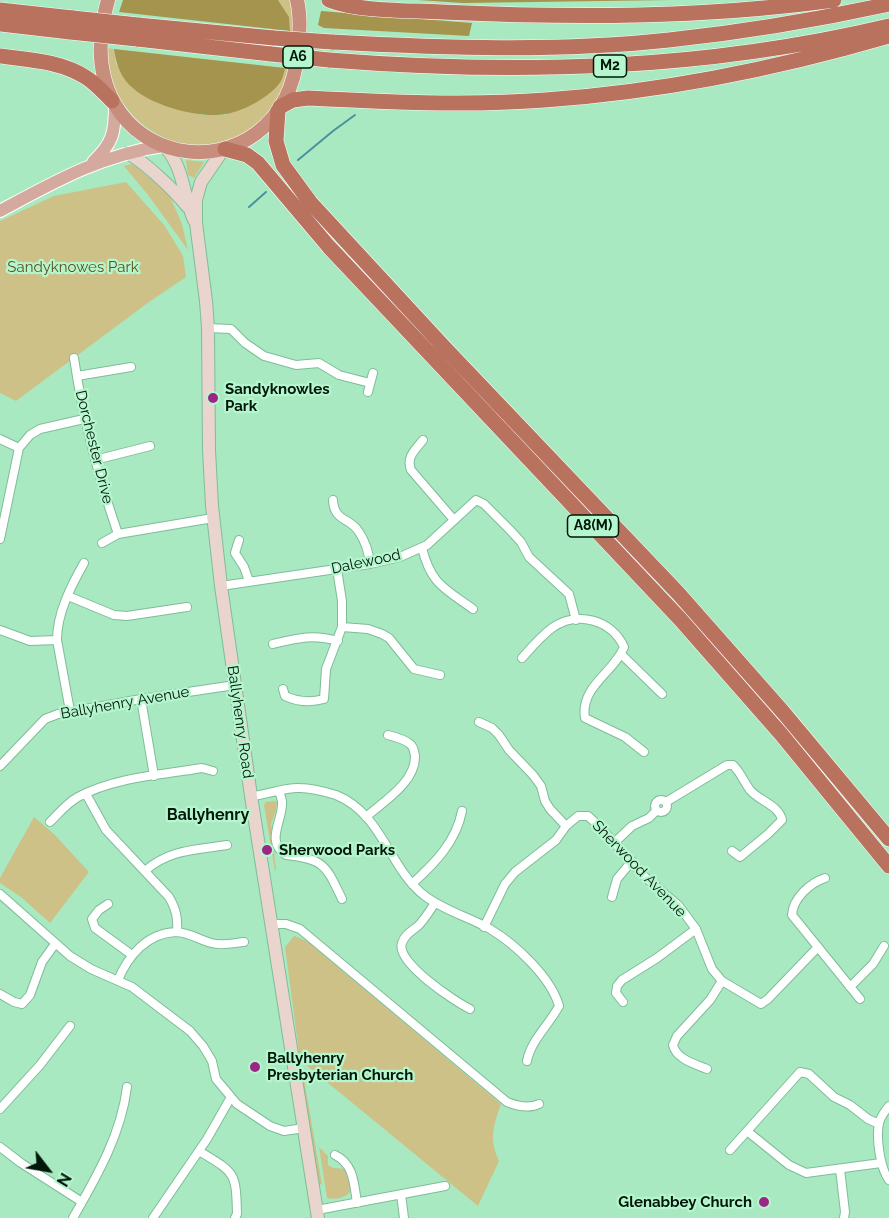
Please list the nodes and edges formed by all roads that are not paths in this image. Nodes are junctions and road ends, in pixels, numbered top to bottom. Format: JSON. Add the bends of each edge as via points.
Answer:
{"nodes":[{"id":1,"x":108,"y":0,"type":"edge"},
{"id":2,"x":297,"y":0,"type":"edge"},
{"id":3,"x":329,"y":0,"type":"edge"},
{"id":4,"x":834,"y":0,"type":"edge"},
{"id":5,"x":889,"y":4,"type":"edge"},
{"id":6,"x":0,"y":10,"type":"edge"},
{"id":7,"x":0,"y":24,"type":"edge"},
{"id":8,"x":72,"y":25,"type":"junction"},
{"id":9,"x":889,"y":26,"type":"edge"},
{"id":10,"x":138,"y":32,"type":"junction"},
{"id":11,"x":889,"y":36,"type":"edge"},
{"id":12,"x":0,"y":56,"type":"edge"},
{"id":13,"x":113,"y":103,"type":"junction"},
{"id":14,"x":279,"y":109,"type":"junction"},
{"id":15,"x":164,"y":146,"type":"junction"},
{"id":16,"x":224,"y":149,"type":"junction"},
{"id":17,"x":127,"y":153,"type":"junction"},
{"id":18,"x":90,"y":164,"type":"junction"},
{"id":19,"x":188,"y":207,"type":"junction"},
{"id":20,"x":0,"y":211,"type":"edge"},
{"id":21,"x":196,"y":223,"type":"junction"},
{"id":22,"x":208,"y":328,"type":"junction"},
{"id":23,"x":74,"y":358,"type":"dead end"},
{"id":24,"x":131,"y":367,"type":"dead end"},
{"id":25,"x":373,"y":373,"type":"dead end"},
{"id":26,"x":77,"y":376,"type":"junction"},
{"id":27,"x":84,"y":419,"type":"junction"},
{"id":28,"x":0,"y":439,"type":"edge"},
{"id":29,"x":423,"y":440,"type":"dead end"},
{"id":30,"x":150,"y":446,"type":"dead end"},
{"id":31,"x":19,"y":448,"type":"junction"},
{"id":32,"x":95,"y":460,"type":"junction"},
{"id":33,"x":333,"y":500,"type":"dead end"},
{"id":34,"x":213,"y":518,"type":"junction"},
{"id":35,"x":454,"y":520,"type":"junction"},
{"id":36,"x":118,"y":534,"type":"junction"},
{"id":37,"x":0,"y":539,"type":"edge"},
{"id":38,"x":239,"y":540,"type":"dead end"},
{"id":39,"x":102,"y":543,"type":"dead end"},
{"id":40,"x":422,"y":548,"type":"junction"},
{"id":41,"x":84,"y":563,"type":"dead end"},
{"id":42,"x":370,"y":564,"type":"junction"},
{"id":43,"x":337,"y":568,"type":"junction"},
{"id":44,"x":249,"y":581,"type":"junction"},
{"id":45,"x":221,"y":585,"type":"junction"},
{"id":46,"x":68,"y":596,"type":"junction"},
{"id":47,"x":187,"y":607,"type":"dead end"},
{"id":48,"x":472,"y":609,"type":"dead end"},
{"id":49,"x":576,"y":620,"type":"junction"},
{"id":50,"x":342,"y":627,"type":"junction"},
{"id":51,"x":0,"y":630,"type":"edge"},
{"id":52,"x":57,"y":640,"type":"junction"},
{"id":53,"x":338,"y":641,"type":"junction"},
{"id":54,"x":273,"y":644,"type":"dead end"},
{"id":55,"x":621,"y":654,"type":"junction"},
{"id":56,"x":522,"y":658,"type":"dead end"},
{"id":57,"x":440,"y":675,"type":"dead end"},
{"id":58,"x":235,"y":685,"type":"junction"},
{"id":59,"x":283,"y":689,"type":"dead end"},
{"id":60,"x":662,"y":694,"type":"dead end"},
{"id":61,"x":141,"y":699,"type":"junction"},
{"id":62,"x":70,"y":711,"type":"junction"},
{"id":63,"x":479,"y":722,"type":"dead end"},
{"id":64,"x":388,"y":735,"type":"dead end"},
{"id":65,"x":644,"y":752,"type":"dead end"},
{"id":66,"x":0,"y":766,"type":"edge"},
{"id":67,"x":213,"y":771,"type":"dead end"},
{"id":68,"x":154,"y":776,"type":"junction"},
{"id":69,"x":279,"y":791,"type":"junction"},
{"id":70,"x":86,"y":794,"type":"junction"},
{"id":71,"x":251,"y":795,"type":"junction"},
{"id":72,"x":462,"y":811,"type":"dead end"},
{"id":73,"x":366,"y":817,"type":"junction"},
{"id":74,"x":50,"y":822,"type":"dead end"},
{"id":75,"x":566,"y":826,"type":"junction"},
{"id":76,"x":889,"y":839,"type":"edge"},
{"id":77,"x":615,"y":842,"type":"junction"},
{"id":78,"x":227,"y":845,"type":"dead end"},
{"id":79,"x":732,"y":851,"type":"dead end"},
{"id":80,"x":632,"y":861,"type":"junction"},
{"id":81,"x":889,"y":866,"type":"edge"},
{"id":82,"x":145,"y":871,"type":"junction"},
{"id":83,"x":825,"y":878,"type":"dead end"},
{"id":84,"x":412,"y":884,"type":"junction"},
{"id":85,"x":0,"y":894,"type":"edge"},
{"id":86,"x":612,"y":897,"type":"dead end"},
{"id":87,"x":342,"y":899,"type":"dead end"},
{"id":88,"x":435,"y":903,"type":"junction"},
{"id":89,"x":108,"y":904,"type":"dead end"},
{"id":90,"x":271,"y":924,"type":"junction"},
{"id":91,"x":484,"y":927,"type":"junction"},
{"id":92,"x":696,"y":929,"type":"junction"},
{"id":93,"x":177,"y":932,"type":"junction"},
{"id":94,"x":244,"y":942,"type":"dead end"},
{"id":95,"x":56,"y":944,"type":"junction"},
{"id":96,"x":884,"y":946,"type":"dead end"},
{"id":97,"x":818,"y":947,"type":"junction"},
{"id":98,"x":132,"y":955,"type":"junction"},
{"id":99,"x":118,"y":980,"type":"junction"},
{"id":100,"x":722,"y":981,"type":"junction"},
{"id":101,"x":850,"y":987,"type":"junction"},
{"id":102,"x":0,"y":994,"type":"edge"},
{"id":103,"x":860,"y":999,"type":"dead end"},
{"id":104,"x":623,"y":1002,"type":"dead end"},
{"id":105,"x":470,"y":1009,"type":"dead end"},
{"id":106,"x":70,"y":1026,"type":"dead end"},
{"id":107,"x":527,"y":1061,"type":"dead end"},
{"id":108,"x":707,"y":1069,"type":"dead end"},
{"id":109,"x":128,"y":1087,"type":"dead end"},
{"id":110,"x":231,"y":1097,"type":"junction"},
{"id":111,"x":539,"y":1104,"type":"dead end"},
{"id":112,"x":889,"y":1106,"type":"edge"},
{"id":113,"x":0,"y":1109,"type":"edge"},
{"id":114,"x":879,"y":1124,"type":"junction"},
{"id":115,"x":304,"y":1128,"type":"junction"},
{"id":116,"x":747,"y":1131,"type":"junction"},
{"id":117,"x":0,"y":1147,"type":"edge"},
{"id":118,"x":730,"y":1150,"type":"dead end"},
{"id":119,"x":199,"y":1151,"type":"junction"},
{"id":120,"x":335,"y":1155,"type":"dead end"},
{"id":121,"x":881,"y":1163,"type":"junction"},
{"id":122,"x":840,"y":1169,"type":"junction"},
{"id":123,"x":889,"y":1180,"type":"edge"},
{"id":124,"x":445,"y":1186,"type":"dead end"},
{"id":125,"x":401,"y":1194,"type":"junction"},
{"id":126,"x":82,"y":1202,"type":"junction"},
{"id":127,"x":357,"y":1203,"type":"junction"},
{"id":128,"x":317,"y":1214,"type":"edge"},
{"id":129,"x":73,"y":1218,"type":"edge"},
{"id":130,"x":153,"y":1218,"type":"edge"},
{"id":131,"x":235,"y":1218,"type":"edge"},
{"id":132,"x":404,"y":1218,"type":"edge"},
{"id":133,"x":844,"y":1218,"type":"edge"}],
"edges":[{"from":1,"to":13,"type":"highway","number":"A6","via":[[102,65]]},
{"from":2,"to":14,"type":"highway","number":"A6","via":[[297,68]]},
{"from":3,"to":4,"type":"highway","via":[[350,6],[407,10],[591,17],[743,11]]},
{"from":5,"to":10,"type":"highway","number":"M2","bridge":true,"via":[[742,31],[634,43],[529,48]]},
{"from":6,"to":8,"type":"highway","number":"M2"},
{"from":7,"to":8,"type":"highway","number":"M2"},
{"from":8,"to":10,"type":"highway","number":"M2","bridge":true},
{"from":9,"to":10,"type":"highway","number":"M2","bridge":true,"via":[[702,58],[554,69],[402,66],[329,60]]},
{"from":11,"to":14,"type":"highway","via":[[718,78],[600,95],[409,103],[308,98],[293,100]]},
{"from":12,"to":13,"type":"highway","via":[[71,69],[89,79]]},
{"from":13,"to":15,"type":"highway","number":"A6","via":[[129,124]]},
{"from":13,"to":18,"type":"main road","number":"A6","via":[[114,129],[109,146]]},
{"from":14,"to":16,"type":"highway","number":"A6","via":[[254,134]]},
{"from":14,"to":76,"type":"highway","number":"A8(M)","via":[[276,141],[283,165],[310,202],[686,602]]},
{"from":15,"to":16,"type":"highway","number":"A6","via":[[187,152]]},
{"from":15,"to":17,"type":"main road","number":"A6"},
{"from":15,"to":19,"type":"main road","name":"Ballyhenry Road","via":[[174,157]]},
{"from":16,"to":21,"type":"main road","name":"Ballyhenry Road","via":[[201,182]]},
{"from":16,"to":81,"type":"highway","number":"A8(M)","via":[[247,155],[258,163],[329,247],[680,619]]},
{"from":17,"to":18,"type":"main road","number":"A6"},
{"from":17,"to":19,"type":"main road"},
{"from":18,"to":20,"type":"main road","number":"A6"},
{"from":19,"to":21,"type":"main road","name":"Ballyhenry Road"},
{"from":21,"to":22,"type":"main road","name":"Ballyhenry Road"},
{"from":22,"to":25,"type":"street","via":[[231,329],[264,356],[296,365],[319,363],[369,388]]},
{"from":22,"to":34,"type":"main road","name":"Ballyhenry Road"},
{"from":23,"to":26,"type":"street","name":"Dorchester Drive"},
{"from":24,"to":26,"type":"street"},
{"from":26,"to":27,"type":"street","name":"Dorchester Drive"},
{"from":27,"to":31,"type":"street","via":[[40,429]]},
{"from":27,"to":32,"type":"street","name":"Dorchester Drive"},
{"from":28,"to":31,"type":"street"},
{"from":29,"to":35,"type":"street","via":[[408,463]]},
{"from":30,"to":32,"type":"street"},
{"from":31,"to":37,"type":"street"},
{"from":32,"to":36,"type":"street","name":"Dorchester Drive"},
{"from":33,"to":42,"type":"street","via":[[337,515],[359,531]]},
{"from":34,"to":36,"type":"street"},
{"from":34,"to":45,"type":"main road","name":"Ballyhenry Road"},
{"from":35,"to":40,"type":"street","name":"Dalewood"},
{"from":35,"to":49,"type":"street","name":"Dalewood","via":[[476,500],[484,504],[521,542],[529,557],[569,594]]},
{"from":36,"to":39,"type":"street"},
{"from":38,"to":44,"type":"street","via":[[236,553]]},
{"from":40,"to":42,"type":"street","name":"Dalewood"},
{"from":40,"to":48,"type":"street","via":[[435,580]]},
{"from":41,"to":46,"type":"street"},
{"from":42,"to":43,"type":"street","name":"Dalewood"},
{"from":43,"to":44,"type":"street","name":"Dalewood"},
{"from":43,"to":50,"type":"street"},
{"from":44,"to":45,"type":"street","name":"Dalewood"},
{"from":45,"to":58,"type":"main road","name":"Ballyhenry Road"},
{"from":46,"to":47,"type":"street","via":[[114,615]]},
{"from":46,"to":52,"type":"street"},
{"from":49,"to":55,"type":"street","via":[[596,620],[606,625],[622,643]]},
{"from":49,"to":56,"type":"street","via":[[554,627]]},
{"from":50,"to":53,"type":"street"},
{"from":50,"to":57,"type":"street","via":[[382,633],[414,669]]},
{"from":51,"to":52,"type":"street","via":[[30,641]]},
{"from":52,"to":62,"type":"street"},
{"from":53,"to":54,"type":"street","via":[[308,636]]},
{"from":53,"to":59,"type":"street","via":[[326,669],[324,699],[295,700],[285,696]]},
{"from":55,"to":60,"type":"street"},
{"from":55,"to":65,"type":"street","via":[[586,699],[585,718],[625,737]]},
{"from":58,"to":61,"type":"street","name":"Ballyhenry Avenue"},
{"from":58,"to":71,"type":"main road","name":"Ballyhenry Road"},
{"from":61,"to":62,"type":"street","name":"Ballyhenry Avenue"},
{"from":61,"to":68,"type":"street"},
{"from":62,"to":66,"type":"street","name":"Ballyhenry Avenue","via":[[45,719]]},
{"from":63,"to":75,"type":"street","via":[[492,728],[533,775],[550,809]]},
{"from":64,"to":73,"type":"street","via":[[411,744],[415,762],[396,791]]},
{"from":67,"to":68,"type":"street","via":[[202,768]]},
{"from":68,"to":70,"type":"street"},
{"from":69,"to":71,"type":"street"},
{"from":69,"to":73,"type":"street","via":[[300,788],[336,795]]},
{"from":69,"to":87,"type":"street","via":[[282,803],[275,834],[278,845],[286,855],[304,856],[322,864]]},
{"from":70,"to":74,"type":"street"},
{"from":70,"to":82,"type":"street","via":[[106,830]]},
{"from":71,"to":90,"type":"main road","name":"Ballyhenry Road"},
{"from":72,"to":84,"type":"street","via":[[459,825],[442,854]]},
{"from":73,"to":84,"type":"street"},
{"from":75,"to":77,"type":"street","name":"Sherwood Avenue","via":[[578,816],[588,816]]},
{"from":75,"to":91,"type":"street","name":"Sherwood Avenue","via":[[556,840],[505,884]]},
{"from":77,"to":79,"type":"street","via":[[632,826],[649,818],[656,811],[656,803],[666,802],[733,765],[750,789],[775,808],[782,820],[740,857]]},
{"from":77,"to":80,"type":"street","name":"Sherwood Avenue"},
{"from":78,"to":82,"type":"street","via":[[168,854]]},
{"from":80,"to":86,"type":"street","via":[[617,879]]},
{"from":80,"to":92,"type":"street","name":"Sherwood Avenue","via":[[678,905]]},
{"from":82,"to":93,"type":"street","via":[[175,908]]},
{"from":83,"to":97,"type":"street","via":[[813,884],[793,905],[792,915]]},
{"from":84,"to":88,"type":"street"},
{"from":85,"to":95,"type":"street"},
{"from":88,"to":91,"type":"street"},
{"from":88,"to":105,"type":"street","via":[[407,934],[401,951],[442,992]]},
{"from":89,"to":98,"type":"street","via":[[92,919],[95,928]]},
{"from":90,"to":111,"type":"street","via":[[300,929],[507,1102],[518,1106]]},
{"from":90,"to":115,"type":"main road","name":"Ballyhenry Road"},
{"from":91,"to":107,"type":"street","via":[[530,962],[549,984],[559,1006],[534,1041]]},
{"from":92,"to":100,"type":"street","name":"Sherwood Avenue","via":[[712,969]]},
{"from":92,"to":104,"type":"street","via":[[622,980],[616,993]]},
{"from":93,"to":94,"type":"street","via":[[212,943]]},
{"from":93,"to":98,"type":"street","via":[[148,940]]},
{"from":95,"to":99,"type":"street","via":[[91,969]]},
{"from":95,"to":102,"type":"street","via":[[42,962],[30,995],[22,1004]]},
{"from":96,"to":101,"type":"street","via":[[873,964]]},
{"from":97,"to":100,"type":"street","name":"Sherwood Avenue","via":[[761,1004]]},
{"from":97,"to":101,"type":"street"},
{"from":98,"to":99,"type":"street"},
{"from":99,"to":110,"type":"street","via":[[190,1031],[212,1061],[216,1079]]},
{"from":100,"to":108,"type":"street","via":[[672,1045],[684,1059]]},
{"from":101,"to":103,"type":"street"},
{"from":106,"to":113,"type":"street"},
{"from":109,"to":126,"type":"street","via":[[116,1134]]},
{"from":110,"to":115,"type":"street","via":[[270,1126],[284,1131]]},
{"from":110,"to":119,"type":"street"},
{"from":112,"to":114,"type":"street"},
{"from":114,"to":116,"type":"street","via":[[834,1097],[804,1072],[795,1076]]},
{"from":114,"to":121,"type":"street"},
{"from":115,"to":128,"type":"main road","name":"Ballyhenry Road"},
{"from":116,"to":118,"type":"street"},
{"from":116,"to":122,"type":"street","via":[[798,1170],[815,1173]]},
{"from":117,"to":126,"type":"street"},
{"from":119,"to":130,"type":"street"},
{"from":119,"to":131,"type":"street","via":[[229,1169],[235,1180]]},
{"from":120,"to":127,"type":"street","via":[[351,1170]]},
{"from":121,"to":122,"type":"street"},
{"from":121,"to":123,"type":"street"},
{"from":122,"to":133,"type":"street"},
{"from":124,"to":125,"type":"street"},
{"from":125,"to":127,"type":"street"},
{"from":125,"to":132,"type":"street"},
{"from":126,"to":129,"type":"street"},
{"from":127,"to":128,"type":"street"}]}
